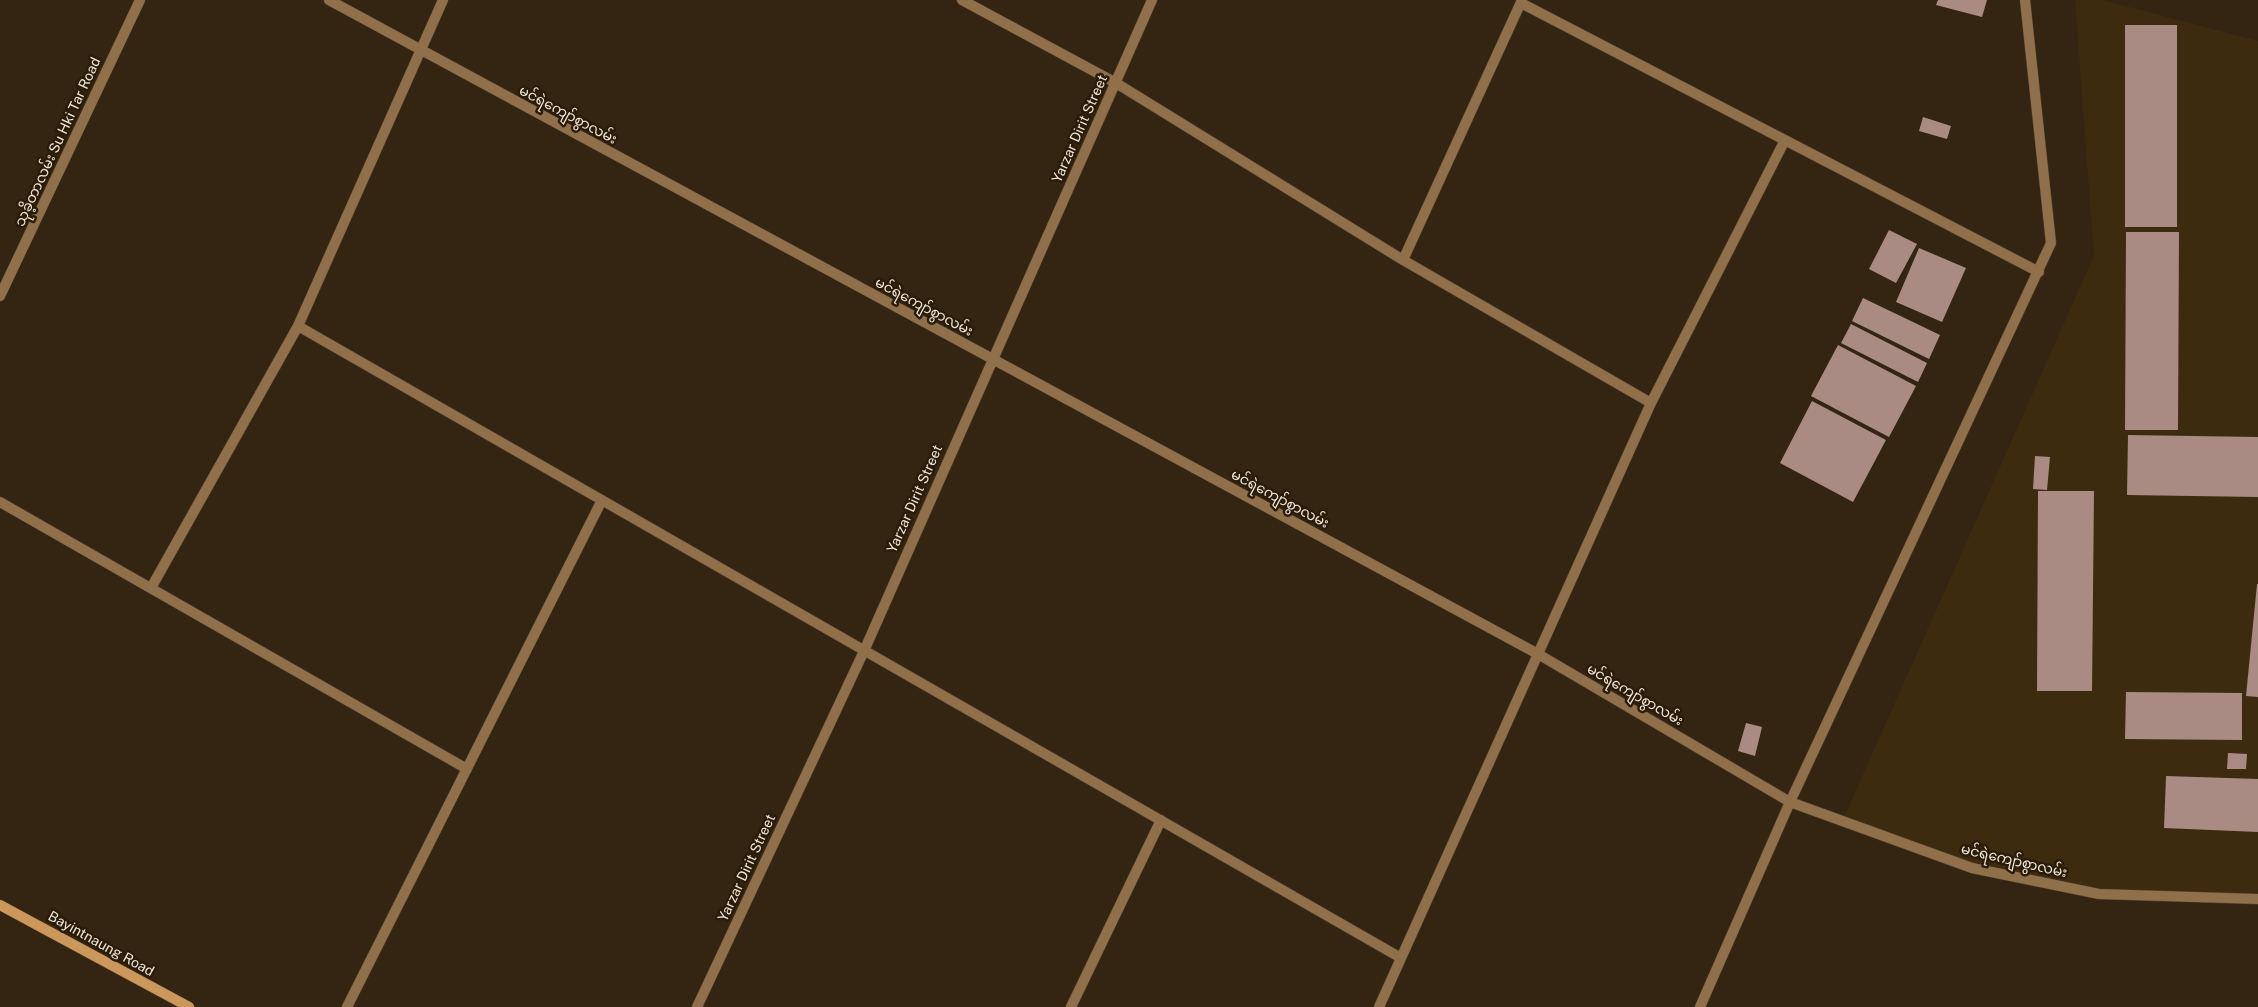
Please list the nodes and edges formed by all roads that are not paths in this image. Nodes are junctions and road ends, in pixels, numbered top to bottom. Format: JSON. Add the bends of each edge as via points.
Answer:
{"nodes":[{"id":1,"x":140,"y":0,"type":"edge"},
{"id":2,"x":329,"y":0,"type":"edge"},
{"id":3,"x":443,"y":0,"type":"edge"},
{"id":4,"x":962,"y":0,"type":"edge"},
{"id":5,"x":1152,"y":0,"type":"edge"},
{"id":6,"x":2025,"y":0,"type":"edge"},
{"id":7,"x":1522,"y":2,"type":"edge"},
{"id":8,"x":420,"y":51,"type":"junction"},
{"id":9,"x":1116,"y":83,"type":"junction"},
{"id":10,"x":1784,"y":140,"type":"junction"},
{"id":11,"x":1403,"y":260,"type":"junction"},
{"id":12,"x":2039,"y":272,"type":"junction"},
{"id":13,"x":0,"y":296,"type":"edge"},
{"id":14,"x":298,"y":326,"type":"junction"},
{"id":15,"x":992,"y":359,"type":"junction"},
{"id":16,"x":1651,"y":403,"type":"junction"},
{"id":17,"x":602,"y":500,"type":"junction"},
{"id":18,"x":0,"y":502,"type":"edge"},
{"id":19,"x":151,"y":588,"type":"junction"},
{"id":20,"x":864,"y":650,"type":"junction"},
{"id":21,"x":1538,"y":654,"type":"junction"},
{"id":22,"x":467,"y":769,"type":"junction"},
{"id":23,"x":1790,"y":802,"type":"junction"},
{"id":24,"x":1161,"y":820,"type":"junction"},
{"id":25,"x":2258,"y":900,"type":"edge"},
{"id":26,"x":0,"y":905,"type":"edge"},
{"id":27,"x":1401,"y":958,"type":"junction"},
{"id":28,"x":188,"y":1007,"type":"edge"},
{"id":29,"x":347,"y":1007,"type":"edge"},
{"id":30,"x":697,"y":1007,"type":"edge"},
{"id":31,"x":1071,"y":1007,"type":"edge"},
{"id":32,"x":1379,"y":1007,"type":"edge"},
{"id":33,"x":1700,"y":1007,"type":"edge"}],
"edges":[{"from":1,"to":13,"type":"street","name":"သုခိ့တာလမ်း Su Hki Tar Road"},
{"from":2,"to":8,"type":"street","name":"မင်ရဲကျော်စွာလမ်း"},
{"from":3,"to":8,"type":"street"},
{"from":4,"to":9,"type":"street"},
{"from":5,"to":9,"type":"street","name":"Yarzar Dirit Street"},
{"from":6,"to":12,"type":"street","via":[[2051,243]]},
{"from":7,"to":10,"type":"street"},
{"from":7,"to":11,"type":"street"},
{"from":8,"to":14,"type":"street"},
{"from":8,"to":15,"type":"street","name":"မင်ရဲကျော်စွာလမ်း"},
{"from":9,"to":11,"type":"street"},
{"from":9,"to":15,"type":"street","name":"Yarzar Dirit Street"},
{"from":10,"to":12,"type":"street"},
{"from":10,"to":16,"type":"street"},
{"from":11,"to":16,"type":"street"},
{"from":12,"to":23,"type":"street"},
{"from":14,"to":17,"type":"street"},
{"from":14,"to":19,"type":"street"},
{"from":15,"to":20,"type":"street","name":"Yarzar Dirit Street"},
{"from":15,"to":21,"type":"street","name":"မင်ရဲကျော်စွာလမ်း"},
{"from":16,"to":21,"type":"street"},
{"from":17,"to":20,"type":"street"},
{"from":17,"to":22,"type":"street"},
{"from":18,"to":19,"type":"street"},
{"from":19,"to":22,"type":"street"},
{"from":20,"to":24,"type":"street"},
{"from":20,"to":30,"type":"street","name":"Yarzar Dirit Street"},
{"from":21,"to":23,"type":"street","name":"မင်ရဲကျော်စွာလမ်း"},
{"from":21,"to":27,"type":"street"},
{"from":22,"to":29,"type":"street"},
{"from":23,"to":25,"type":"street","name":"မင်ရဲကျော်စွာလမ်း","via":[[1972,868],[2099,894]]},
{"from":23,"to":33,"type":"street"},
{"from":24,"to":27,"type":"street"},
{"from":24,"to":31,"type":"street"},
{"from":26,"to":28,"type":"street","name":"Bayintnaung Road"},
{"from":27,"to":32,"type":"street"}]}
